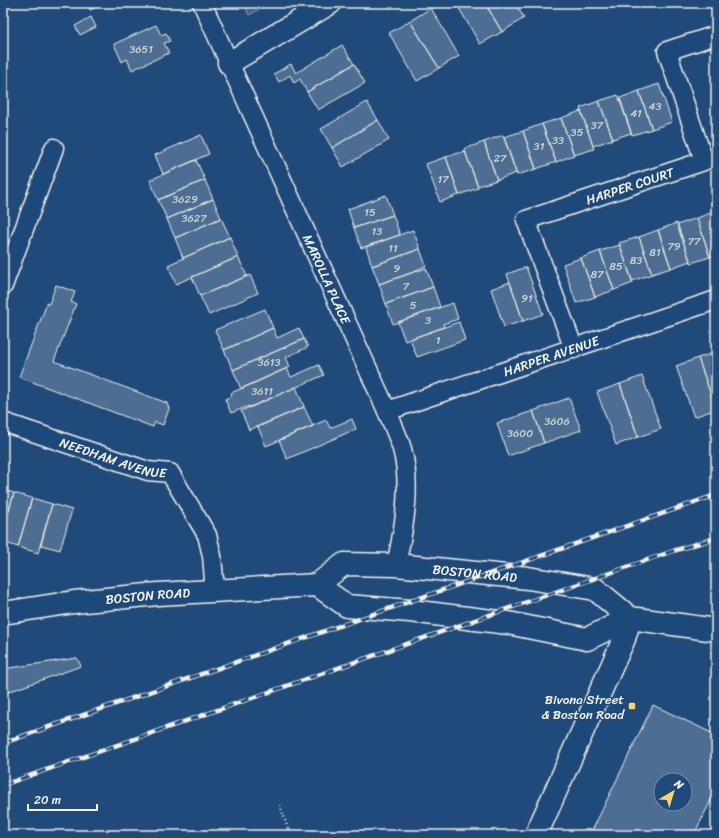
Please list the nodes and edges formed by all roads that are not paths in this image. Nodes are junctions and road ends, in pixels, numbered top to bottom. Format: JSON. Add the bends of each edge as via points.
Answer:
{"nodes":[{"id":1,"x":202,"y":3,"type":"edge"},
{"id":2,"x":330,"y":3,"type":"edge"},
{"id":3,"x":716,"y":35,"type":"edge"},
{"id":4,"x":229,"y":63,"type":"junction"},
{"id":5,"x":54,"y":148,"type":"dead end"},
{"id":6,"x":3,"y":286,"type":"edge"},
{"id":7,"x":716,"y":300,"type":"edge"},
{"id":8,"x":574,"y":349,"type":"junction"},
{"id":9,"x":387,"y":411,"type":"junction"},
{"id":10,"x":3,"y":422,"type":"edge"},
{"id":11,"x":396,"y":565,"type":"junction"},
{"id":12,"x":317,"y":585,"type":"junction"},
{"id":13,"x":215,"y":591,"type":"junction"},
{"id":14,"x":3,"y":613,"type":"edge"},
{"id":15,"x":630,"y":618,"type":"junction"},
{"id":16,"x":716,"y":630,"type":"edge"},
{"id":17,"x":536,"y":835,"type":"edge"}],
"edges":[{"from":1,"to":4,"type":"street","name":"MAROLLA PLACE"},
{"from":2,"to":4,"type":"main road"},
{"from":3,"to":8,"type":"street","name":"HARPER COURT","via":[[667,51],[704,161],[526,220]]},
{"from":4,"to":9,"type":"street","name":"MAROLLA PLACE"},
{"from":5,"to":6,"type":"street"},
{"from":7,"to":8,"type":"street","name":"HARPER AVENUE"},
{"from":8,"to":9,"type":"street","name":"HARPER AVENUE"},
{"from":9,"to":11,"type":"street","name":"MAROLLA PLACE","via":[[402,449],[406,489],[405,520]]},
{"from":10,"to":13,"type":"street","name":"NEEDHAM AVENUE","via":[[148,471],[170,473],[207,535]]},
{"from":11,"to":12,"type":"main road","name":"BOSTON ROAD","via":[[344,564]]},
{"from":11,"to":15,"type":"main road","name":"BOSTON ROAD","via":[[528,578],[595,589]]},
{"from":12,"to":13,"type":"main road","name":"BOSTON ROAD"},
{"from":12,"to":15,"type":"main road","via":[[347,606],[508,623],[587,639]]},
{"from":13,"to":14,"type":"main road","name":"BOSTON ROAD","via":[[74,602]]},
{"from":15,"to":16,"type":"main road"},
{"from":15,"to":17,"type":"main road","via":[[624,639]]}]}
